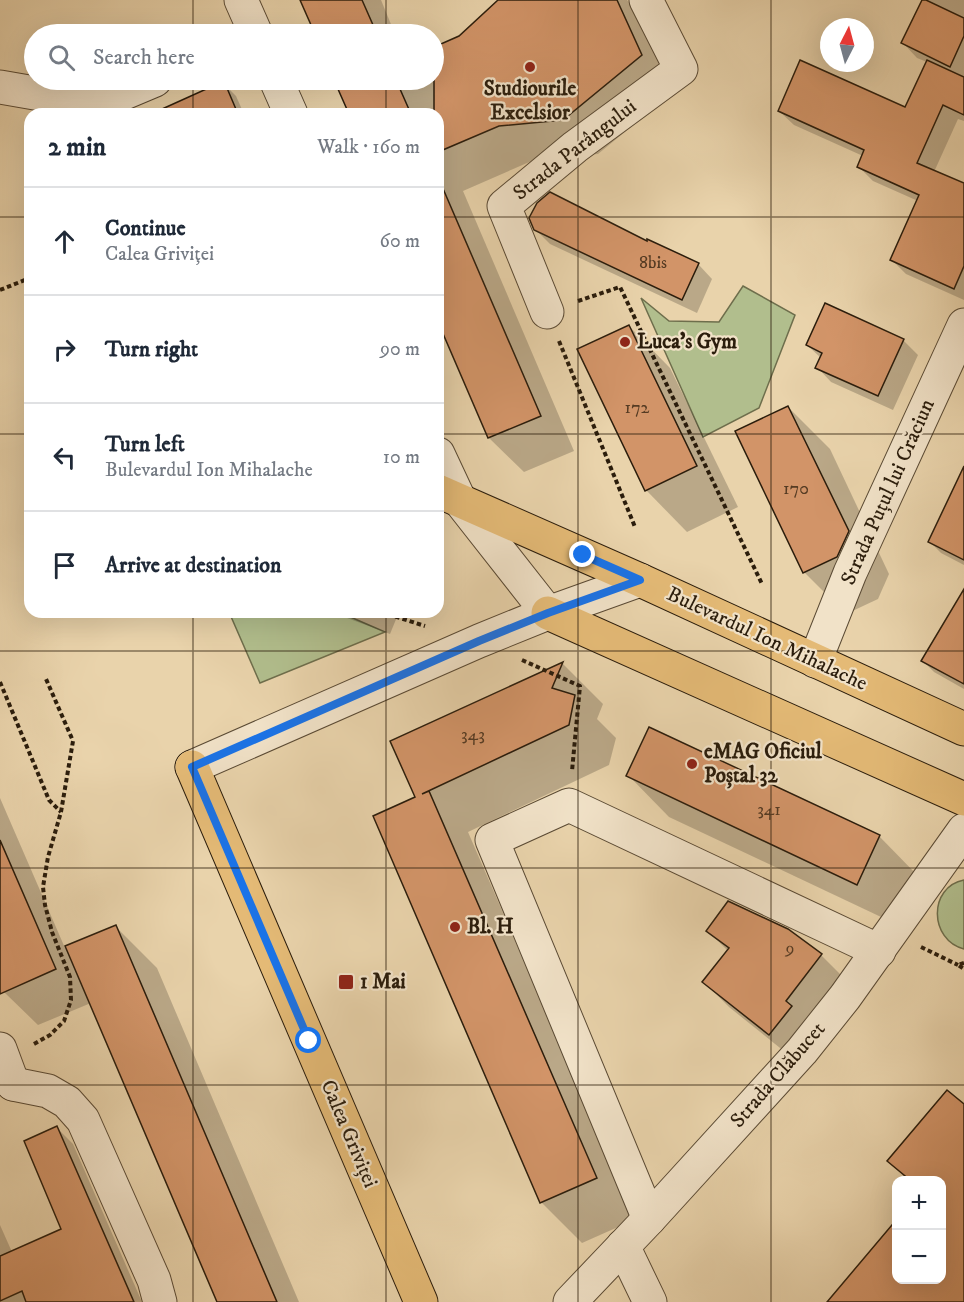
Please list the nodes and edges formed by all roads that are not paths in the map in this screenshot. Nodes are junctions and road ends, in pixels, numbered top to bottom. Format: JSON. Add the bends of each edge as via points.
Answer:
{"nodes":[{"id":1,"x":242,"y":0,"type":"edge"},
{"id":2,"x":646,"y":0,"type":"edge"},
{"id":3,"x":252,"y":24,"type":"edge"},
{"id":4,"x":0,"y":87,"type":"edge"},
{"id":5,"x":136,"y":90,"type":"edge"},
{"id":6,"x":280,"y":90,"type":"edge"},
{"id":7,"x":95,"y":108,"type":"edge"},
{"id":8,"x":102,"y":108,"type":"edge"},
{"id":9,"x":288,"y":108,"type":"edge"},
{"id":10,"x":547,"y":312,"type":"road end"},
{"id":11,"x":964,"y":325,"type":"edge"},
{"id":12,"x":444,"y":477,"type":"edge"},
{"id":13,"x":449,"y":496,"type":"edge"},
{"id":14,"x":640,"y":580,"type":"junction"},
{"id":15,"x":548,"y":613,"type":"junction"},
{"id":16,"x":815,"y":661,"type":"junction"},
{"id":17,"x":964,"y":729,"type":"edge"},
{"id":18,"x":192,"y":767,"type":"joint"},
{"id":19,"x":964,"y":799,"type":"edge"},
{"id":20,"x":964,"y":830,"type":"edge"},
{"id":21,"x":879,"y":951,"type":"junction"},
{"id":22,"x":4,"y":1073,"type":"edge"},
{"id":23,"x":649,"y":1219,"type":"junction"},
{"id":24,"x":623,"y":1246,"type":"junction"},
{"id":25,"x":160,"y":1302,"type":"edge"},
{"id":26,"x":421,"y":1302,"type":"edge"},
{"id":27,"x":570,"y":1302,"type":"edge"},
{"id":28,"x":650,"y":1302,"type":"edge"}],
"edges":[{"from":1,"to":3,"type":"street"},
{"from":2,"to":10,"type":"street","name":"Strada Parângului","via":[[681,69],[575,147],[504,206]]},
{"from":4,"to":7,"type":"street"},
{"from":5,"to":8,"type":"street"},
{"from":6,"to":9,"type":"street"},
{"from":11,"to":16,"type":"street","name":"Strada Puțul lui Crăciun","via":[[850,573]]},
{"from":12,"to":13,"type":"street"},
{"from":13,"to":14,"type":"main road","name":"Bulevardul Ion Mihalache"},
{"from":13,"to":15,"type":"street"},
{"from":14,"to":15,"type":"street"},
{"from":14,"to":16,"type":"main road","name":"Bulevardul Ion Mihalache"},
{"from":15,"to":18,"type":"street"},
{"from":15,"to":19,"type":"main road"},
{"from":16,"to":17,"type":"main road","name":"Bulevardul Ion Mihalache"},
{"from":18,"to":26,"type":"main road","name":"Calea Griviței"},
{"from":20,"to":21,"type":"street","name":"Strada Clăbucet"},
{"from":21,"to":23,"type":"street","name":"Strada Clăbucet","via":[[802,1051]]},
{"from":21,"to":23,"type":"street","via":[[569,805],[492,840]]},
{"from":22,"to":25,"type":"street","via":[[67,1102],[83,1120],[154,1280]]},
{"from":23,"to":24,"type":"street","name":"Strada Clăbucet"},
{"from":24,"to":27,"type":"street","name":"Strada Clăbucet"},
{"from":24,"to":28,"type":"street"}]}
